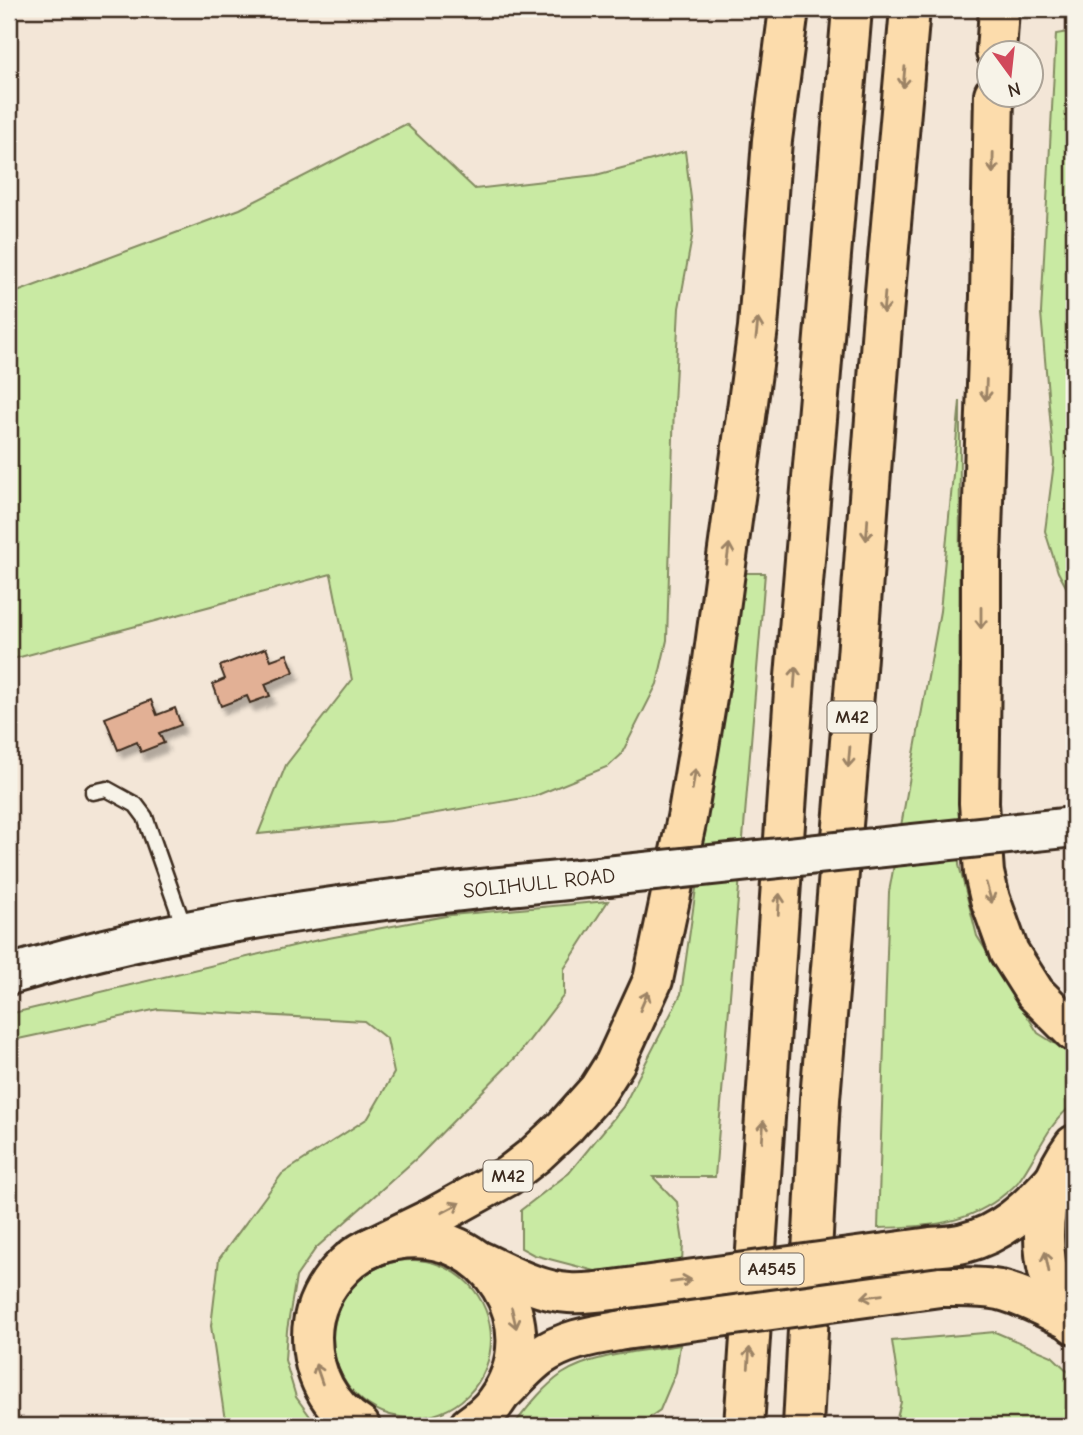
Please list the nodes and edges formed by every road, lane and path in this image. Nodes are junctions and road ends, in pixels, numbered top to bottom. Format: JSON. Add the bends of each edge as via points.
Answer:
{"nodes":[{"id":1,"x":789,"y":9,"type":"edge"},
{"id":2,"x":852,"y":9,"type":"edge"},
{"id":3,"x":910,"y":9,"type":"edge"},
{"id":4,"x":999,"y":9,"type":"edge"},
{"id":5,"x":997,"y":38,"type":"edge"},
{"id":6,"x":994,"y":108,"type":"edge"},
{"id":7,"x":93,"y":792,"type":"dead end"},
{"id":8,"x":1074,"y":827,"type":"edge"},
{"id":9,"x":186,"y":931,"type":"junction"},
{"id":10,"x":9,"y":975,"type":"edge"},
{"id":11,"x":1074,"y":1032,"type":"edge"},
{"id":12,"x":1074,"y":1145,"type":"edge"},
{"id":13,"x":1053,"y":1181,"type":"junction"},
{"id":14,"x":368,"y":1249,"type":"junction"},
{"id":15,"x":480,"y":1261,"type":"junction"},
{"id":16,"x":1073,"y":1322,"type":"edge"},
{"id":17,"x":500,"y":1394,"type":"junction"},
{"id":18,"x":360,"y":1426,"type":"edge"},
{"id":19,"x":469,"y":1426,"type":"edge"},
{"id":20,"x":744,"y":1426,"type":"edge"},
{"id":21,"x":803,"y":1426,"type":"edge"}],
"edges":[{"from":14,"to":1,"type":"highway","number":"M42","one_way":true,"via":[[508,1176],[565,1127],[615,1063],[653,980],[712,668],[758,328],[772,140]]},
{"from":20,"to":2,"type":"highway","one_way":true,"via":[[795,677]]},
{"from":3,"to":21,"type":"highway","number":"M42","one_way":true,"via":[[820,1099]]},
{"from":4,"to":5,"type":"highway"},
{"from":6,"to":11,"type":"highway","one_way":true,"via":[[981,561],[979,803],[984,873],[1009,952],[1035,993]]},
{"from":7,"to":9,"type":"lane","via":[[107,789],[136,804],[145,817]]},
{"from":8,"to":9,"type":"main road","name":"SOLIHULL ROAD","bridge":true,"via":[[344,905]]},
{"from":9,"to":10,"type":"main road","name":"SOLIHULL ROAD"},
{"from":12,"to":13,"type":"highway"},
{"from":15,"to":13,"type":"highway","number":"A4545","one_way":true,"bridge":true,"via":[[546,1289],[570,1293],[961,1244],[996,1231],[1031,1205]]},
{"from":16,"to":13,"type":"highway","one_way":true,"via":[[1045,1259],[1046,1208]]},
{"from":14,"to":15,"type":"highway","via":[[387,1241],[426,1238],[446,1242]]},
{"from":18,"to":14,"type":"highway","one_way":true,"via":[[324,1389],[316,1371],[312,1330],[324,1291],[336,1274]]},
{"from":15,"to":17,"type":"highway","one_way":true,"via":[[505,1291],[516,1329],[513,1367]]},
{"from":16,"to":17,"type":"highway","number":"A4545","one_way":true,"bridge":true,"via":[[1002,1290],[940,1287],[592,1336],[540,1356]]},
{"from":17,"to":19,"type":"highway"}]}
